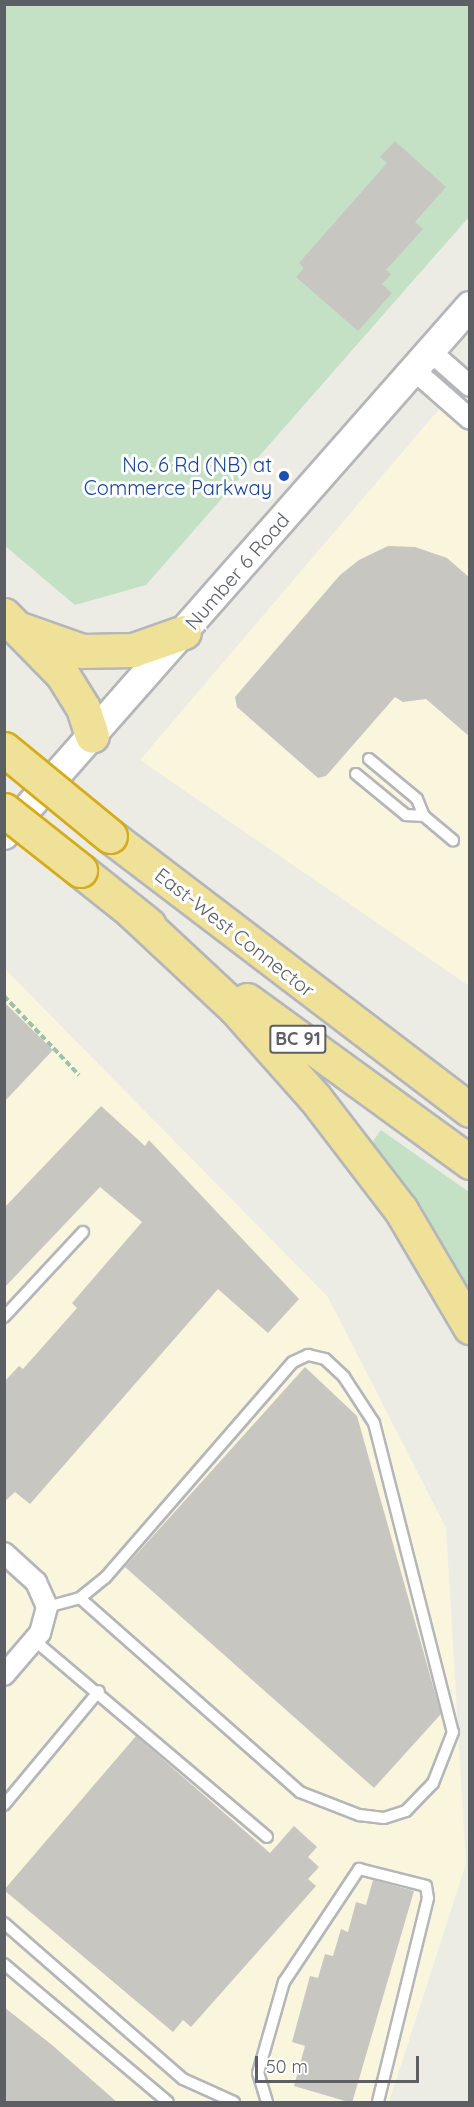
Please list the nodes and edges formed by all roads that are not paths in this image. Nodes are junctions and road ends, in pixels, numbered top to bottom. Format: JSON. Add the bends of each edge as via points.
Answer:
{"nodes":[{"id":1,"x":470,"y":306,"type":"edge"},
{"id":2,"x":422,"y":360,"type":"junction"},
{"id":3,"x":470,"y":386,"type":"edge"},
{"id":4,"x":470,"y":419,"type":"edge"},
{"id":5,"x":14,"y":622,"type":"edge"},
{"id":6,"x":184,"y":632,"type":"junction"},
{"id":7,"x":92,"y":736,"type":"junction"},
{"id":8,"x":4,"y":749,"type":"edge"},
{"id":9,"x":369,"y":759,"type":"dead end"},
{"id":10,"x":356,"y":774,"type":"dead end"},
{"id":11,"x":4,"y":810,"type":"edge"},
{"id":12,"x":424,"y":816,"type":"junction"},
{"id":13,"x":4,"y":835,"type":"edge"},
{"id":14,"x":453,"y":840,"type":"dead end"},
{"id":15,"x":130,"y":911,"type":"junction"},
{"id":16,"x":359,"y":1028,"type":"junction"},
{"id":17,"x":470,"y":1094,"type":"edge"},
{"id":18,"x":470,"y":1110,"type":"edge"},
{"id":19,"x":470,"y":1162,"type":"edge"},
{"id":20,"x":83,"y":1232,"type":"dead end"},
{"id":21,"x":4,"y":1317,"type":"edge"},
{"id":22,"x":470,"y":1327,"type":"edge"},
{"id":23,"x":4,"y":1553,"type":"edge"},
{"id":24,"x":80,"y":1598,"type":"junction"},
{"id":25,"x":47,"y":1607,"type":"junction"},
{"id":26,"x":34,"y":1640,"type":"junction"},
{"id":27,"x":4,"y":1675,"type":"edge"},
{"id":28,"x":99,"y":1691,"type":"junction"},
{"id":29,"x":4,"y":1805,"type":"edge"},
{"id":30,"x":267,"y":1837,"type":"dead end"},
{"id":31,"x":4,"y":1923,"type":"edge"},
{"id":32,"x":4,"y":1964,"type":"edge"},
{"id":33,"x":168,"y":2103,"type":"edge"},
{"id":34,"x":234,"y":2103,"type":"edge"},
{"id":35,"x":267,"y":2103,"type":"edge"},
{"id":36,"x":378,"y":2103,"type":"edge"}],
"edges":[{"from":1,"to":2,"type":"main road","name":"Number 6 Road"},
{"from":2,"to":3,"type":"street"},
{"from":2,"to":4,"type":"street"},
{"from":2,"to":6,"type":"main road","name":"Number 6 Road"},
{"from":5,"to":6,"type":"highway","via":[[82,651],[133,650]]},
{"from":5,"to":7,"type":"highway","via":[[62,674],[83,708]]},
{"from":6,"to":7,"type":"main road","name":"Number 6 Road"},
{"from":7,"to":13,"type":"main road","name":"Number 6 Road"},
{"from":8,"to":16,"type":"highway","name":"East-West Connector","number":"BC 91","bridge":true},
{"from":9,"to":12,"type":"lane","via":[[417,799]]},
{"from":10,"to":12,"type":"lane","via":[[405,815]]},
{"from":11,"to":15,"type":"highway","number":"BC 91","bridge":true},
{"from":12,"to":14,"type":"lane"},
{"from":15,"to":19,"type":"highway","number":"BC 91"},
{"from":15,"to":22,"type":"highway","via":[[235,1008],[315,1098],[401,1210]]},
{"from":16,"to":17,"type":"highway"},
{"from":16,"to":18,"type":"highway","name":"East-West Connector","number":"BC 91"},
{"from":20,"to":21,"type":"lane"},
{"from":23,"to":25,"type":"street","via":[[36,1582]]},
{"from":24,"to":24,"type":"lane","via":[[105,1578],[293,1362],[308,1355],[325,1359],[344,1377],[374,1423],[453,1732],[433,1783],[406,1810],[384,1818],[359,1815],[300,1791]]},
{"from":24,"to":25,"type":"lane"},
{"from":25,"to":26,"type":"street"},
{"from":26,"to":27,"type":"street"},
{"from":26,"to":28,"type":"lane"},
{"from":28,"to":29,"type":"lane"},
{"from":28,"to":30,"type":"lane"},
{"from":31,"to":34,"type":"lane","via":[[183,2079]]},
{"from":32,"to":33,"type":"lane"},
{"from":35,"to":36,"type":"lane","via":[[258,2073],[284,1982],[359,1869],[426,1886],[428,1898]]}]}
